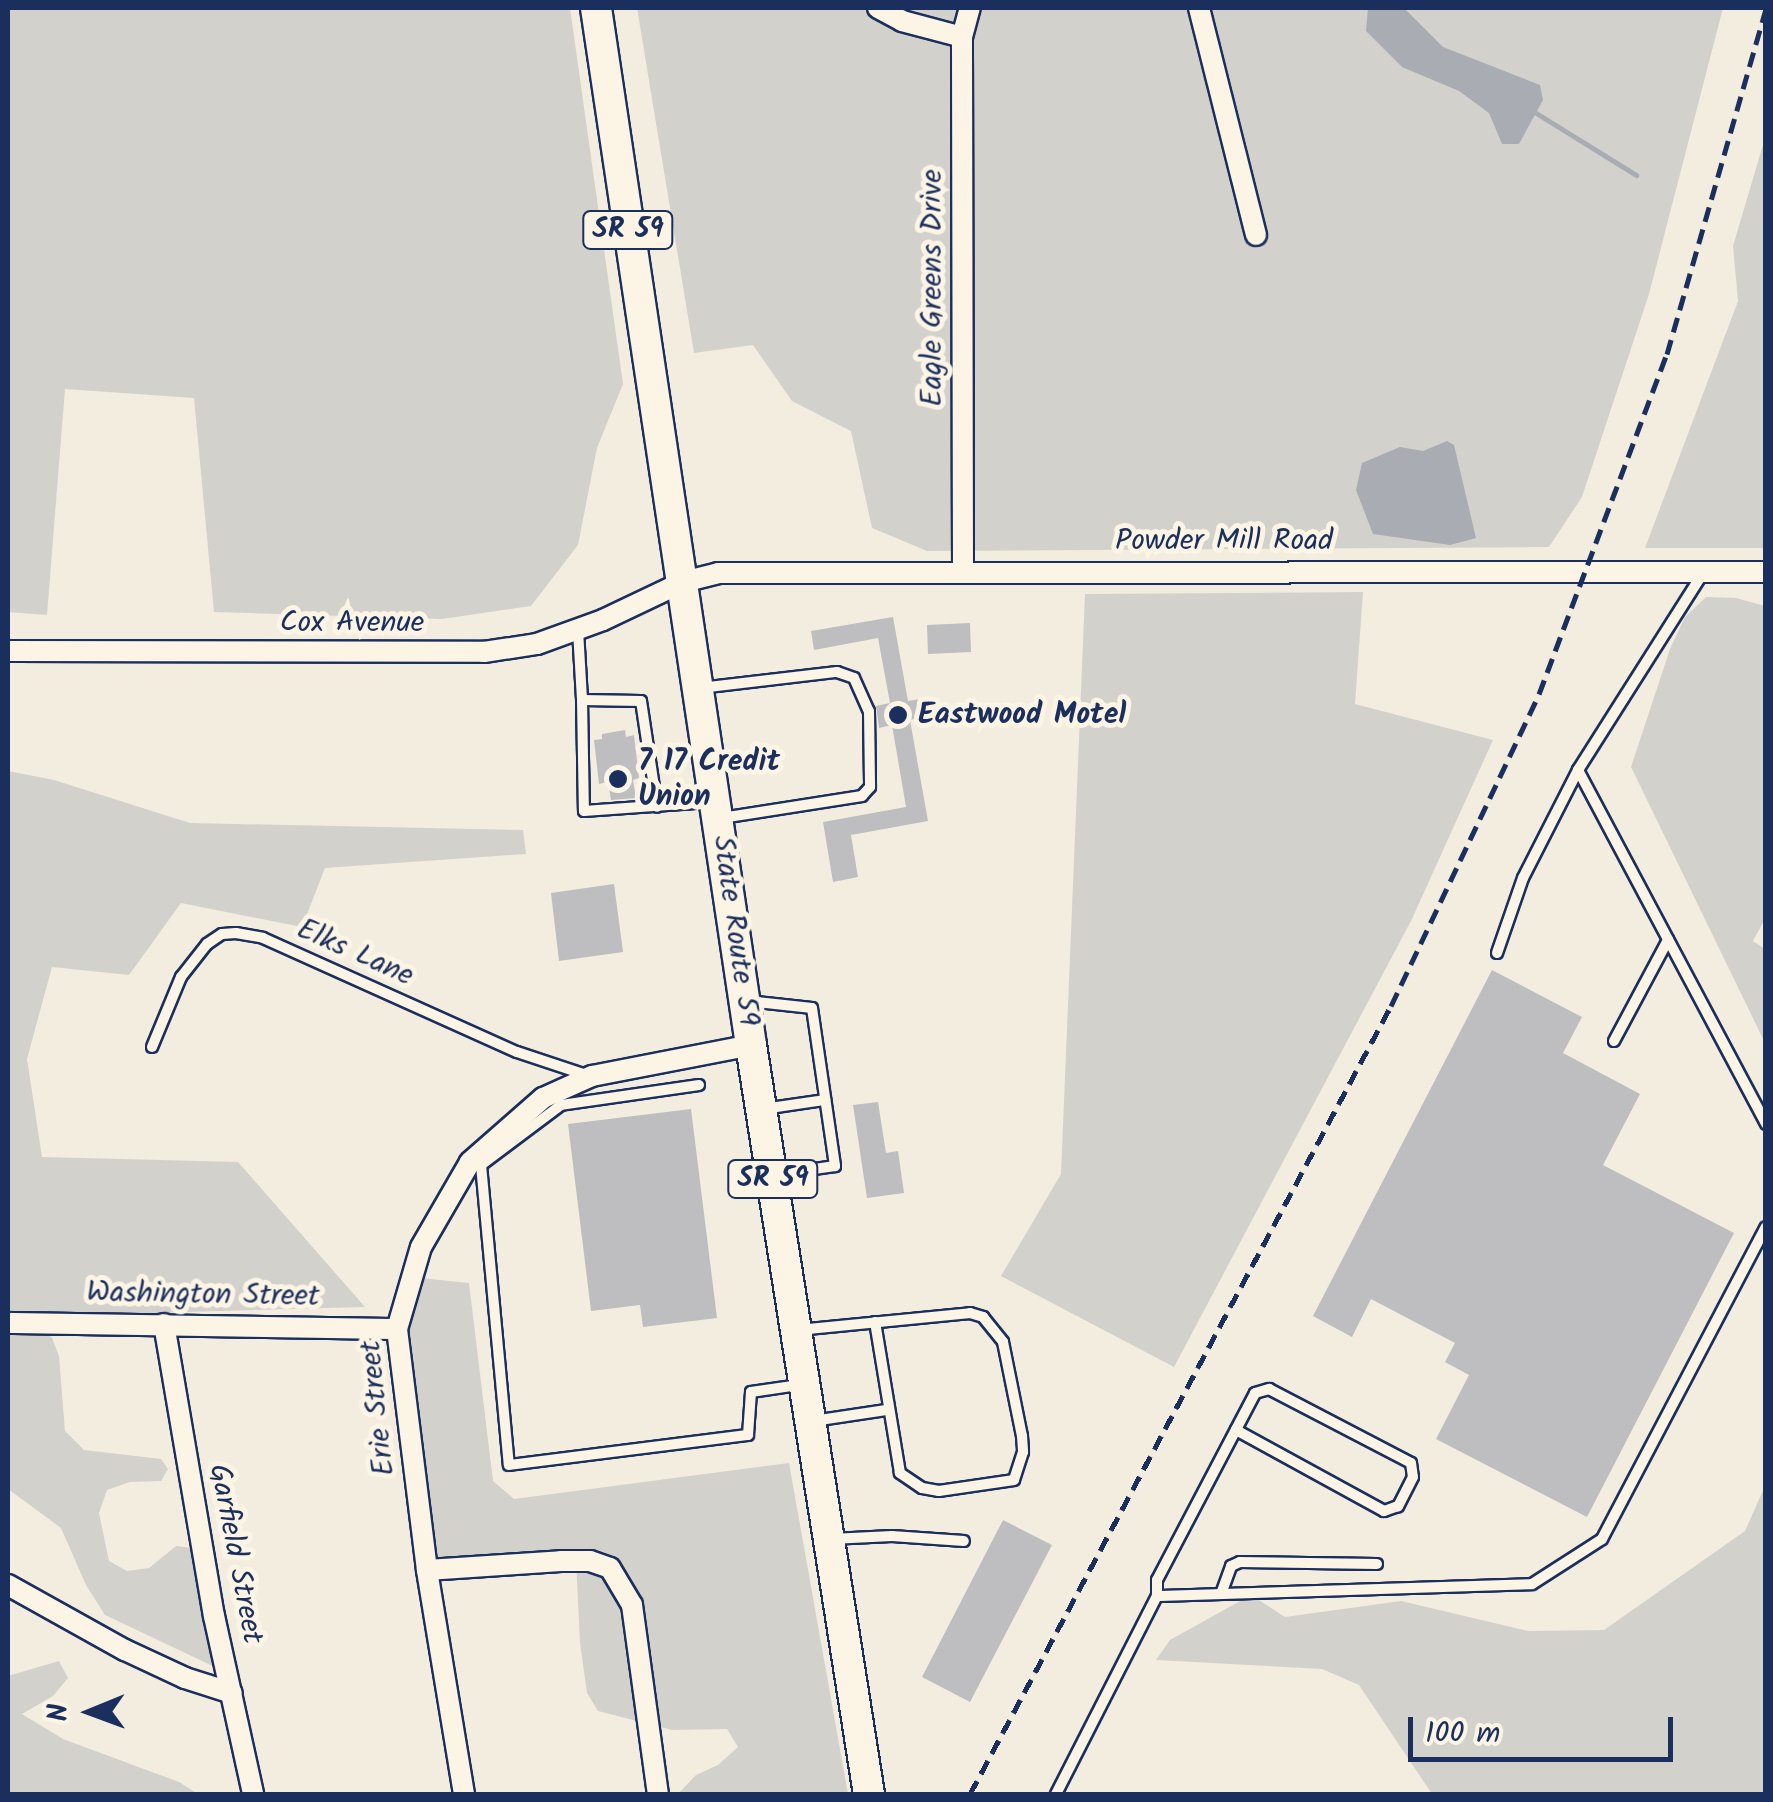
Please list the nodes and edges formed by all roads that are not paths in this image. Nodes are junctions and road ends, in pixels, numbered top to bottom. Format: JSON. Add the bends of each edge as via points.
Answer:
{"nodes":[{"id":1,"x":596,"y":8,"type":"edge"},
{"id":2,"x":878,"y":8,"type":"edge"},
{"id":3,"x":970,"y":8,"type":"edge"},
{"id":4,"x":1199,"y":8,"type":"edge"},
{"id":5,"x":962,"y":36,"type":"junction"},
{"id":6,"x":1256,"y":234,"type":"dead end"},
{"id":7,"x":963,"y":570,"type":"junction"},
{"id":8,"x":1704,"y":572,"type":"junction"},
{"id":9,"x":1766,"y":572,"type":"edge"},
{"id":10,"x":683,"y":582,"type":"junction"},
{"id":11,"x":578,"y":629,"type":"junction"},
{"id":12,"x":8,"y":650,"type":"edge"},
{"id":13,"x":699,"y":688,"type":"junction"},
{"id":14,"x":582,"y":700,"type":"junction"},
{"id":15,"x":1578,"y":770,"type":"junction"},
{"id":16,"x":657,"y":808,"type":"junction"},
{"id":17,"x":718,"y":810,"type":"junction"},
{"id":18,"x":1668,"y":940,"type":"junction"},
{"id":19,"x":1497,"y":953,"type":"dead end"},
{"id":20,"x":744,"y":1001,"type":"junction"},
{"id":21,"x":1614,"y":1042,"type":"dead end"},
{"id":22,"x":751,"y":1044,"type":"junction"},
{"id":23,"x":152,"y":1047,"type":"dead end"},
{"id":24,"x":592,"y":1076,"type":"junction"},
{"id":25,"x":700,"y":1085,"type":"dead end"},
{"id":26,"x":826,"y":1100,"type":"junction"},
{"id":27,"x":762,"y":1109,"type":"junction"},
{"id":28,"x":1766,"y":1124,"type":"edge"},
{"id":29,"x":477,"y":1162,"type":"junction"},
{"id":30,"x":772,"y":1175,"type":"junction"},
{"id":31,"x":1766,"y":1227,"type":"edge"},
{"id":32,"x":875,"y":1322,"type":"junction"},
{"id":33,"x":8,"y":1323,"type":"edge"},
{"id":34,"x":164,"y":1324,"type":"junction"},
{"id":35,"x":397,"y":1329,"type":"junction"},
{"id":36,"x":798,"y":1330,"type":"junction"},
{"id":37,"x":806,"y":1384,"type":"junction"},
{"id":38,"x":886,"y":1410,"type":"junction"},
{"id":39,"x":812,"y":1421,"type":"junction"},
{"id":40,"x":1236,"y":1430,"type":"junction"},
{"id":41,"x":830,"y":1540,"type":"junction"},
{"id":42,"x":964,"y":1542,"type":"dead end"},
{"id":43,"x":1377,"y":1564,"type":"dead end"},
{"id":44,"x":427,"y":1570,"type":"junction"},
{"id":45,"x":8,"y":1585,"type":"edge"},
{"id":46,"x":1221,"y":1594,"type":"junction"},
{"id":47,"x":1157,"y":1596,"type":"junction"},
{"id":48,"x":232,"y":1693,"type":"junction"},
{"id":49,"x":253,"y":1794,"type":"edge"},
{"id":50,"x":464,"y":1794,"type":"edge"},
{"id":51,"x":658,"y":1794,"type":"edge"},
{"id":52,"x":870,"y":1794,"type":"edge"},
{"id":53,"x":1056,"y":1794,"type":"edge"}],
"edges":[{"from":1,"to":10,"type":"main road","name":"State Route 59","number":"SR 59"},
{"from":2,"to":5,"type":"street"},
{"from":3,"to":5,"type":"street","name":"Eagle Greens Drive"},
{"from":4,"to":6,"type":"street"},
{"from":5,"to":7,"type":"street","name":"Eagle Greens Drive"},
{"from":7,"to":8,"type":"street","name":"Powder Mill Road"},
{"from":7,"to":10,"type":"street","name":"Powder Mill Road","via":[[718,573]]},
{"from":8,"to":9,"type":"street","name":"Powder Mill Road"},
{"from":8,"to":15,"type":"lane"},
{"from":10,"to":11,"type":"street","name":"Cox Avenue"},
{"from":10,"to":13,"type":"main road","name":"State Route 59","number":"SR 59"},
{"from":11,"to":12,"type":"street","name":"Cox Avenue","via":[[537,644],[424,654]]},
{"from":11,"to":14,"type":"lane"},
{"from":13,"to":17,"type":"main road","name":"State Route 59","number":"SR 59"},
{"from":13,"to":17,"type":"lane","via":[[837,672],[854,678],[869,711],[870,787],[862,796]]},
{"from":14,"to":16,"type":"lane","via":[[640,701]]},
{"from":14,"to":16,"type":"lane","via":[[584,811]]},
{"from":15,"to":18,"type":"lane"},
{"from":15,"to":19,"type":"lane","via":[[1522,878]]},
{"from":16,"to":17,"type":"lane"},
{"from":17,"to":20,"type":"main road","name":"State Route 59","number":"SR 59"},
{"from":18,"to":21,"type":"lane"},
{"from":18,"to":28,"type":"lane"},
{"from":20,"to":22,"type":"main road","name":"State Route 59","number":"SR 59"},
{"from":20,"to":26,"type":"lane","via":[[812,1008]]},
{"from":22,"to":24,"type":"street","name":"Erie Street"},
{"from":22,"to":27,"type":"main road","name":"State Route 59","number":"SR 59"},
{"from":23,"to":24,"type":"lane","name":"Elks Lane","via":[[181,977],[206,944],[236,932],[263,938],[516,1052]]},
{"from":24,"to":29,"type":"street","name":"Erie Street","via":[[544,1098]]},
{"from":25,"to":29,"type":"lane","via":[[562,1105]]},
{"from":26,"to":27,"type":"lane"},
{"from":26,"to":30,"type":"lane","via":[[835,1166]]},
{"from":27,"to":30,"type":"main road","name":"State Route 59","number":"SR 59"},
{"from":29,"to":35,"type":"street","name":"Erie Street","via":[[422,1247]]},
{"from":29,"to":37,"type":"lane","via":[[509,1465],[748,1435],[751,1392]]},
{"from":30,"to":36,"type":"main road","name":"State Route 59","number":"SR 59"},
{"from":31,"to":46,"type":"lane","via":[[1602,1538],[1532,1584]]},
{"from":32,"to":36,"type":"lane"},
{"from":32,"to":38,"type":"lane"},
{"from":32,"to":38,"type":"lane","via":[[970,1313],[994,1324],[1004,1342],[1022,1436],[1014,1480],[939,1490],[910,1483],[900,1473]]},
{"from":33,"to":34,"type":"street","name":"Washington Street"},
{"from":34,"to":35,"type":"street","name":"Washington Street"},
{"from":34,"to":48,"type":"street","name":"Garfield Street"},
{"from":35,"to":44,"type":"street","name":"Erie Street"},
{"from":36,"to":37,"type":"main road","name":"State Route 59","number":"SR 59"},
{"from":37,"to":39,"type":"main road","name":"State Route 59","number":"SR 59"},
{"from":38,"to":39,"type":"lane"},
{"from":39,"to":41,"type":"main road","name":"State Route 59","number":"SR 59"},
{"from":40,"to":40,"type":"lane","via":[[1255,1393],[1269,1389],[1411,1463],[1413,1477],[1398,1506],[1384,1511]]},
{"from":40,"to":47,"type":"lane","via":[[1157,1580]]},
{"from":41,"to":42,"type":"lane"},
{"from":41,"to":52,"type":"main road","name":"State Route 59","number":"SR 59"},
{"from":43,"to":46,"type":"lane","via":[[1240,1562],[1231,1566]]},
{"from":44,"to":50,"type":"street","name":"Erie Street"},
{"from":44,"to":51,"type":"street","via":[[556,1561],[610,1568],[632,1605]]},
{"from":45,"to":48,"type":"street","via":[[124,1650]]},
{"from":46,"to":47,"type":"lane"},
{"from":47,"to":53,"type":"lane"},
{"from":48,"to":49,"type":"street","name":"Garfield Street"}]}
